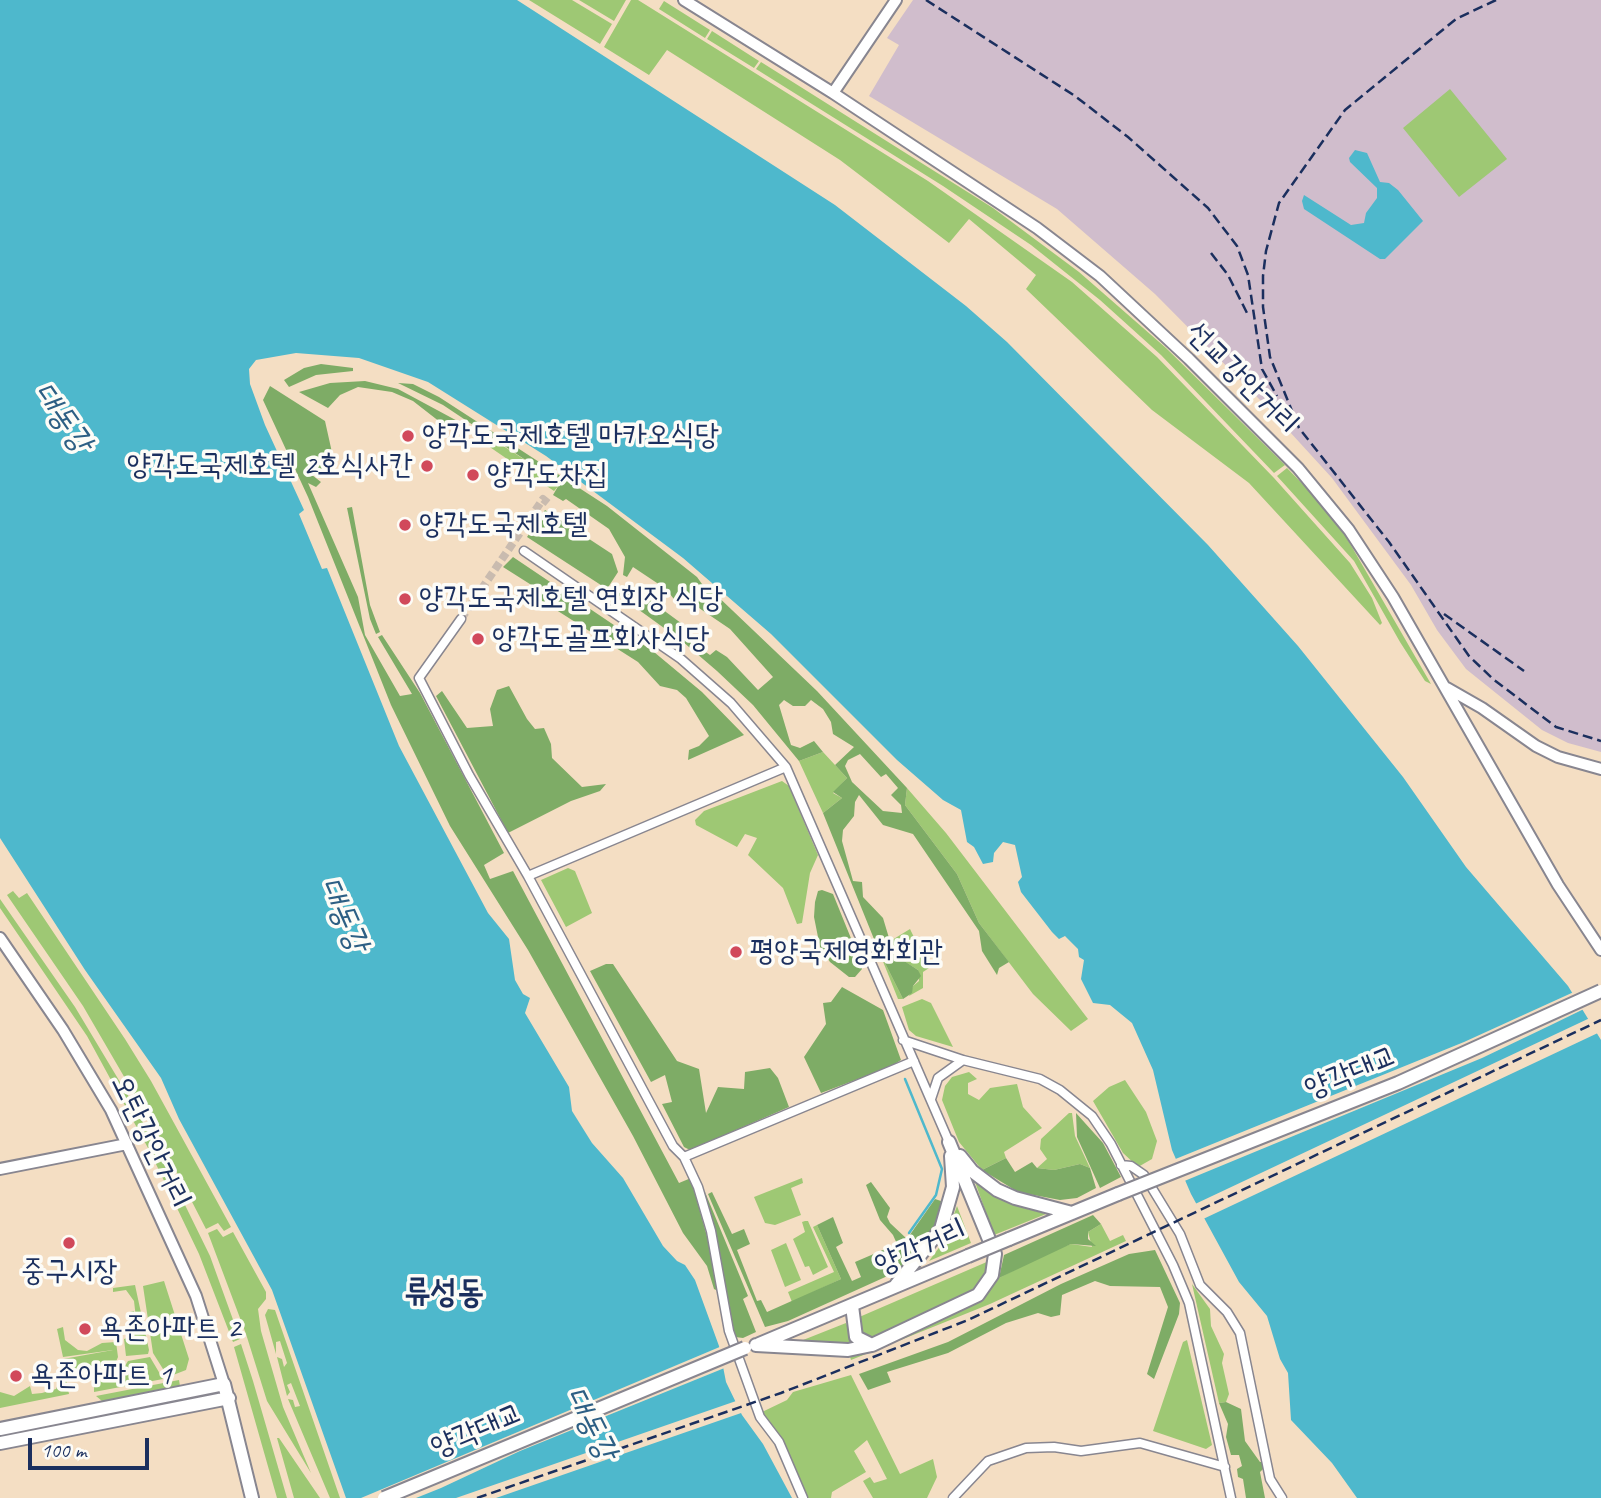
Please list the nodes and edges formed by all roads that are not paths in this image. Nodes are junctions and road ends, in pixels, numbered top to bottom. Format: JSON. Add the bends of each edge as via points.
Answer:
{"nodes":[{"id":1,"x":684,"y":0,"type":"edge"},
{"id":2,"x":896,"y":0,"type":"edge"},
{"id":3,"x":833,"y":93,"type":"junction"},
{"id":4,"x":524,"y":551,"type":"dead end"},
{"id":5,"x":461,"y":619,"type":"tunnel mouth"},
{"id":6,"x":1445,"y":687,"type":"junction"},
{"id":7,"x":786,"y":767,"type":"junction"},
{"id":8,"x":1601,"y":769,"type":"edge"},
{"id":9,"x":528,"y":876,"type":"junction"},
{"id":10,"x":0,"y":938,"type":"edge"},
{"id":11,"x":1601,"y":950,"type":"edge"},
{"id":12,"x":1601,"y":991,"type":"edge"},
{"id":13,"x":903,"y":1040,"type":"junction"},
{"id":14,"x":963,"y":1060,"type":"junction"},
{"id":15,"x":914,"y":1061,"type":"junction"},
{"id":16,"x":931,"y":1099,"type":"junction"},
{"id":17,"x":949,"y":1142,"type":"junction"},
{"id":18,"x":127,"y":1144,"type":"junction"},
{"id":19,"x":684,"y":1157,"type":"junction"},
{"id":20,"x":1121,"y":1165,"type":"junction"},
{"id":21,"x":0,"y":1169,"type":"edge"},
{"id":22,"x":1118,"y":1194,"type":"joint"},
{"id":23,"x":1072,"y":1213,"type":"junction"},
{"id":24,"x":891,"y":1291,"type":"junction"},
{"id":25,"x":852,"y":1306,"type":"junction"},
{"id":26,"x":872,"y":1345,"type":"junction"},
{"id":27,"x":751,"y":1346,"type":"junction"},
{"id":28,"x":225,"y":1384,"type":"junction"},
{"id":29,"x":229,"y":1398,"type":"junction"},
{"id":30,"x":0,"y":1429,"type":"edge"},
{"id":31,"x":0,"y":1443,"type":"edge"},
{"id":32,"x":1225,"y":1467,"type":"junction"},
{"id":33,"x":252,"y":1498,"type":"edge"},
{"id":34,"x":384,"y":1498,"type":"edge"},
{"id":35,"x":803,"y":1498,"type":"edge"},
{"id":36,"x":953,"y":1498,"type":"edge"},
{"id":37,"x":1231,"y":1498,"type":"edge"},
{"id":38,"x":1282,"y":1498,"type":"edge"}],
"edges":[{"from":1,"to":3,"type":"main road","name":"선교강안거리"},
{"from":2,"to":3,"type":"main road"},
{"from":3,"to":6,"type":"main road","name":"선교강안거리","via":[[1037,228],[1100,276],[1189,359],[1298,468],[1334,512],[1393,597]]},
{"from":4,"to":7,"type":"street","via":[[681,659],[731,703]]},
{"from":5,"to":9,"type":"street","via":[[418,678]]},
{"from":6,"to":8,"type":"main road","via":[[1536,746]]},
{"from":6,"to":11,"type":"main road","name":"선교강안거리","via":[[1558,885]]},
{"from":7,"to":9,"type":"street"},
{"from":7,"to":13,"type":"street"},
{"from":9,"to":19,"type":"street","via":[[666,1134]]},
{"from":10,"to":18,"type":"main road","name":"오탄강안거리","via":[[62,1030]]},
{"from":12,"to":22,"type":"main road","name":"양각대교","bridge":true,"via":[[1398,1083]]},
{"from":13,"to":14,"type":"street"},
{"from":13,"to":15,"type":"street"},
{"from":14,"to":16,"type":"street","via":[[938,1078]]},
{"from":14,"to":20,"type":"street","via":[[1040,1079],[1060,1090],[1092,1116]]},
{"from":15,"to":16,"type":"street"},
{"from":15,"to":19,"type":"street"},
{"from":16,"to":17,"type":"street"},
{"from":17,"to":23,"type":"main road","via":[[972,1171],[997,1190]]},
{"from":17,"to":24,"type":"main road","via":[[953,1187],[941,1229]]},
{"from":17,"to":26,"type":"main road","via":[[991,1241],[995,1254],[992,1275],[978,1295]]},
{"from":18,"to":21,"type":"main road"},
{"from":18,"to":28,"type":"main road","name":"오탄강안거리","via":[[196,1296]]},
{"from":19,"to":35,"type":"street","via":[[711,1231],[729,1331],[760,1417],[779,1442]]},
{"from":20,"to":32,"type":"street","via":[[1189,1303]]},
{"from":20,"to":38,"type":"street","via":[[1144,1175],[1180,1234],[1200,1285],[1240,1333],[1270,1479]]},
{"from":22,"to":23,"type":"main road","name":"양각거리"},
{"from":23,"to":24,"type":"main road","name":"양각거리","bridge":true},
{"from":24,"to":25,"type":"main road","name":"양각거리"},
{"from":25,"to":26,"type":"main road","via":[[856,1338]]},
{"from":25,"to":27,"type":"main road","name":"양각거리"},
{"from":26,"to":27,"type":"main road","via":[[848,1350]]},
{"from":27,"to":34,"type":"main road","name":"양각대교","bridge":true},
{"from":28,"to":29,"type":"main road"},
{"from":28,"to":30,"type":"main road"},
{"from":29,"to":31,"type":"main road"},
{"from":29,"to":33,"type":"main road"},
{"from":32,"to":36,"type":"street","via":[[1140,1443],[1081,1451],[1026,1448],[988,1461]]},
{"from":32,"to":37,"type":"street"}]}
